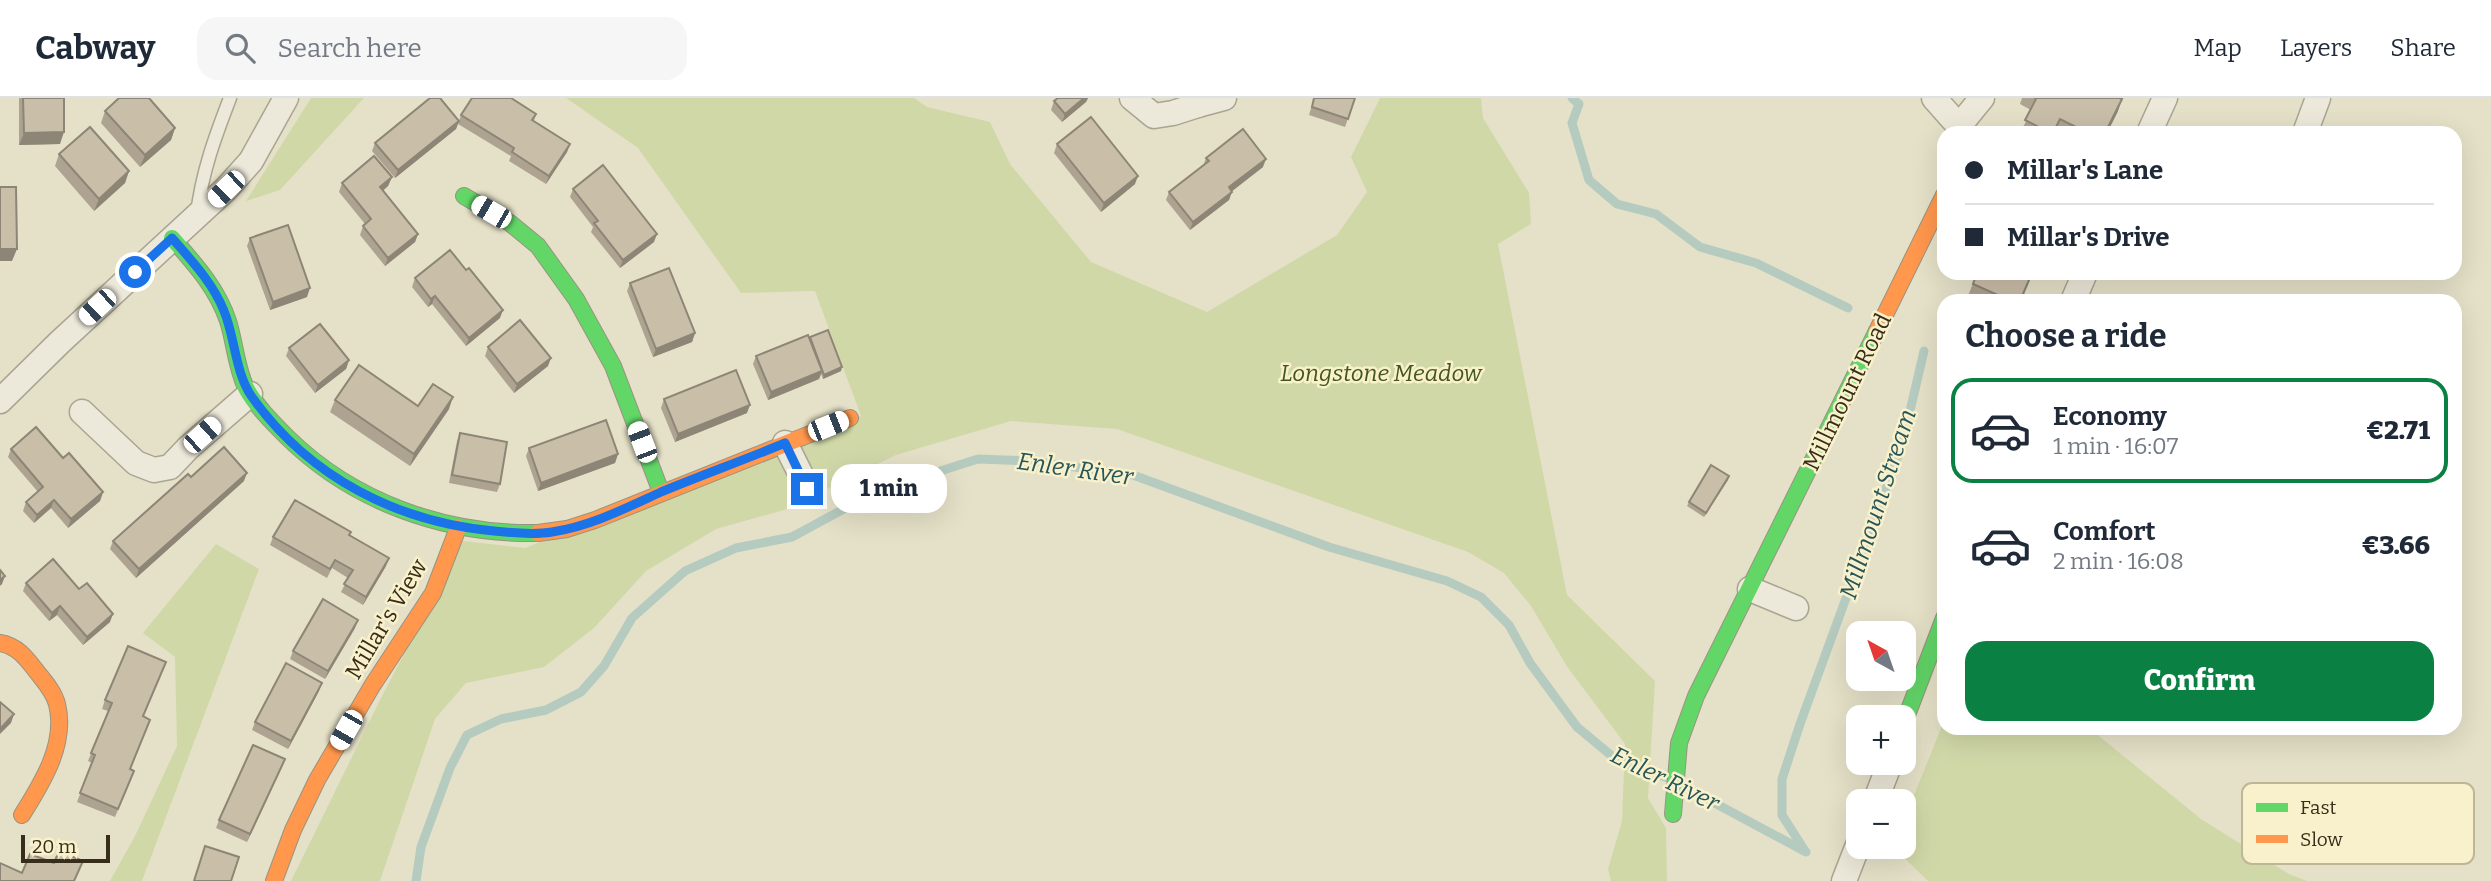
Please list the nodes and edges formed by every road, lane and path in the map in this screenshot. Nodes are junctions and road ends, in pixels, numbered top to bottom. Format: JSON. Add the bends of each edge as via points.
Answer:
{"nodes":[{"id":1,"x":230,"y":98,"type":"edge"},
{"id":2,"x":286,"y":98,"type":"edge"},
{"id":3,"x":1132,"y":98,"type":"edge"},
{"id":4,"x":1224,"y":98,"type":"edge"},
{"id":5,"x":1934,"y":98,"type":"edge"},
{"id":6,"x":1982,"y":98,"type":"edge"},
{"id":7,"x":2165,"y":98,"type":"edge"},
{"id":8,"x":2318,"y":98,"type":"edge"},
{"id":9,"x":1195,"y":101,"type":"edge"},
{"id":10,"x":1958,"y":126,"type":"edge"},
{"id":11,"x":1964,"y":126,"type":"edge"},
{"id":12,"x":2152,"y":126,"type":"edge"},
{"id":13,"x":2308,"y":126,"type":"edge"},
{"id":14,"x":464,"y":196,"type":"dead end"},
{"id":15,"x":1937,"y":209,"type":"edge"},
{"id":16,"x":196,"y":217,"type":"junction"},
{"id":17,"x":172,"y":238,"type":"junction"},
{"id":18,"x":250,"y":394,"type":"junction"},
{"id":19,"x":0,"y":401,"type":"edge"},
{"id":20,"x":82,"y":412,"type":"dead end"},
{"id":21,"x":849,"y":418,"type":"dead end"},
{"id":22,"x":785,"y":443,"type":"junction"},
{"id":23,"x":807,"y":489,"type":"dead end"},
{"id":24,"x":661,"y":492,"type":"junction"},
{"id":25,"x":458,"y":528,"type":"junction"},
{"id":26,"x":1750,"y":589,"type":"junction"},
{"id":27,"x":1796,"y":608,"type":"dead end"},
{"id":28,"x":1937,"y":636,"type":"edge"},
{"id":29,"x":0,"y":643,"type":"edge"},
{"id":30,"x":1911,"y":705,"type":"edge"},
{"id":31,"x":1673,"y":814,"type":"dead end"},
{"id":32,"x":22,"y":815,"type":"dead end"},
{"id":33,"x":1853,"y":859,"type":"edge"},
{"id":34,"x":274,"y":881,"type":"edge"},
{"id":35,"x":1844,"y":881,"type":"edge"}],
"edges":[{"from":1,"to":16,"type":"lane","via":[[207,157]]},
{"from":2,"to":16,"type":"street","via":[[251,161]]},
{"from":3,"to":9,"type":"street","via":[[1154,116],[1173,113]]},
{"from":4,"to":9,"type":"street"},
{"from":5,"to":10,"type":"street"},
{"from":6,"to":11,"type":"street"},
{"from":7,"to":12,"type":"street"},
{"from":8,"to":13,"type":"street"},
{"from":14,"to":24,"type":"street","via":[[538,246],[576,299],[613,366]]},
{"from":15,"to":26,"type":"street","name":"Millmount Road"},
{"from":16,"to":17,"type":"street"},
{"from":17,"to":18,"type":"street","via":[[215,292]]},
{"from":17,"to":19,"type":"street"},
{"from":18,"to":20,"type":"street","via":[[170,467],[154,470],[136,463]]},
{"from":18,"to":25,"type":"street","via":[[300,449],[335,478],[380,503]]},
{"from":21,"to":22,"type":"street"},
{"from":22,"to":23,"type":"street"},
{"from":22,"to":24,"type":"street"},
{"from":24,"to":25,"type":"street","via":[[611,516],[551,532]]},
{"from":25,"to":34,"type":"street","name":"Millar's View","via":[[433,593],[321,773]]},
{"from":26,"to":27,"type":"street"},
{"from":26,"to":31,"type":"street","name":"Millmount Road","via":[[1696,696],[1679,743]]},
{"from":28,"to":30,"type":"street"},
{"from":29,"to":32,"type":"street","via":[[10,644],[27,659],[57,704],[54,756]]},
{"from":33,"to":35,"type":"street"}]}
